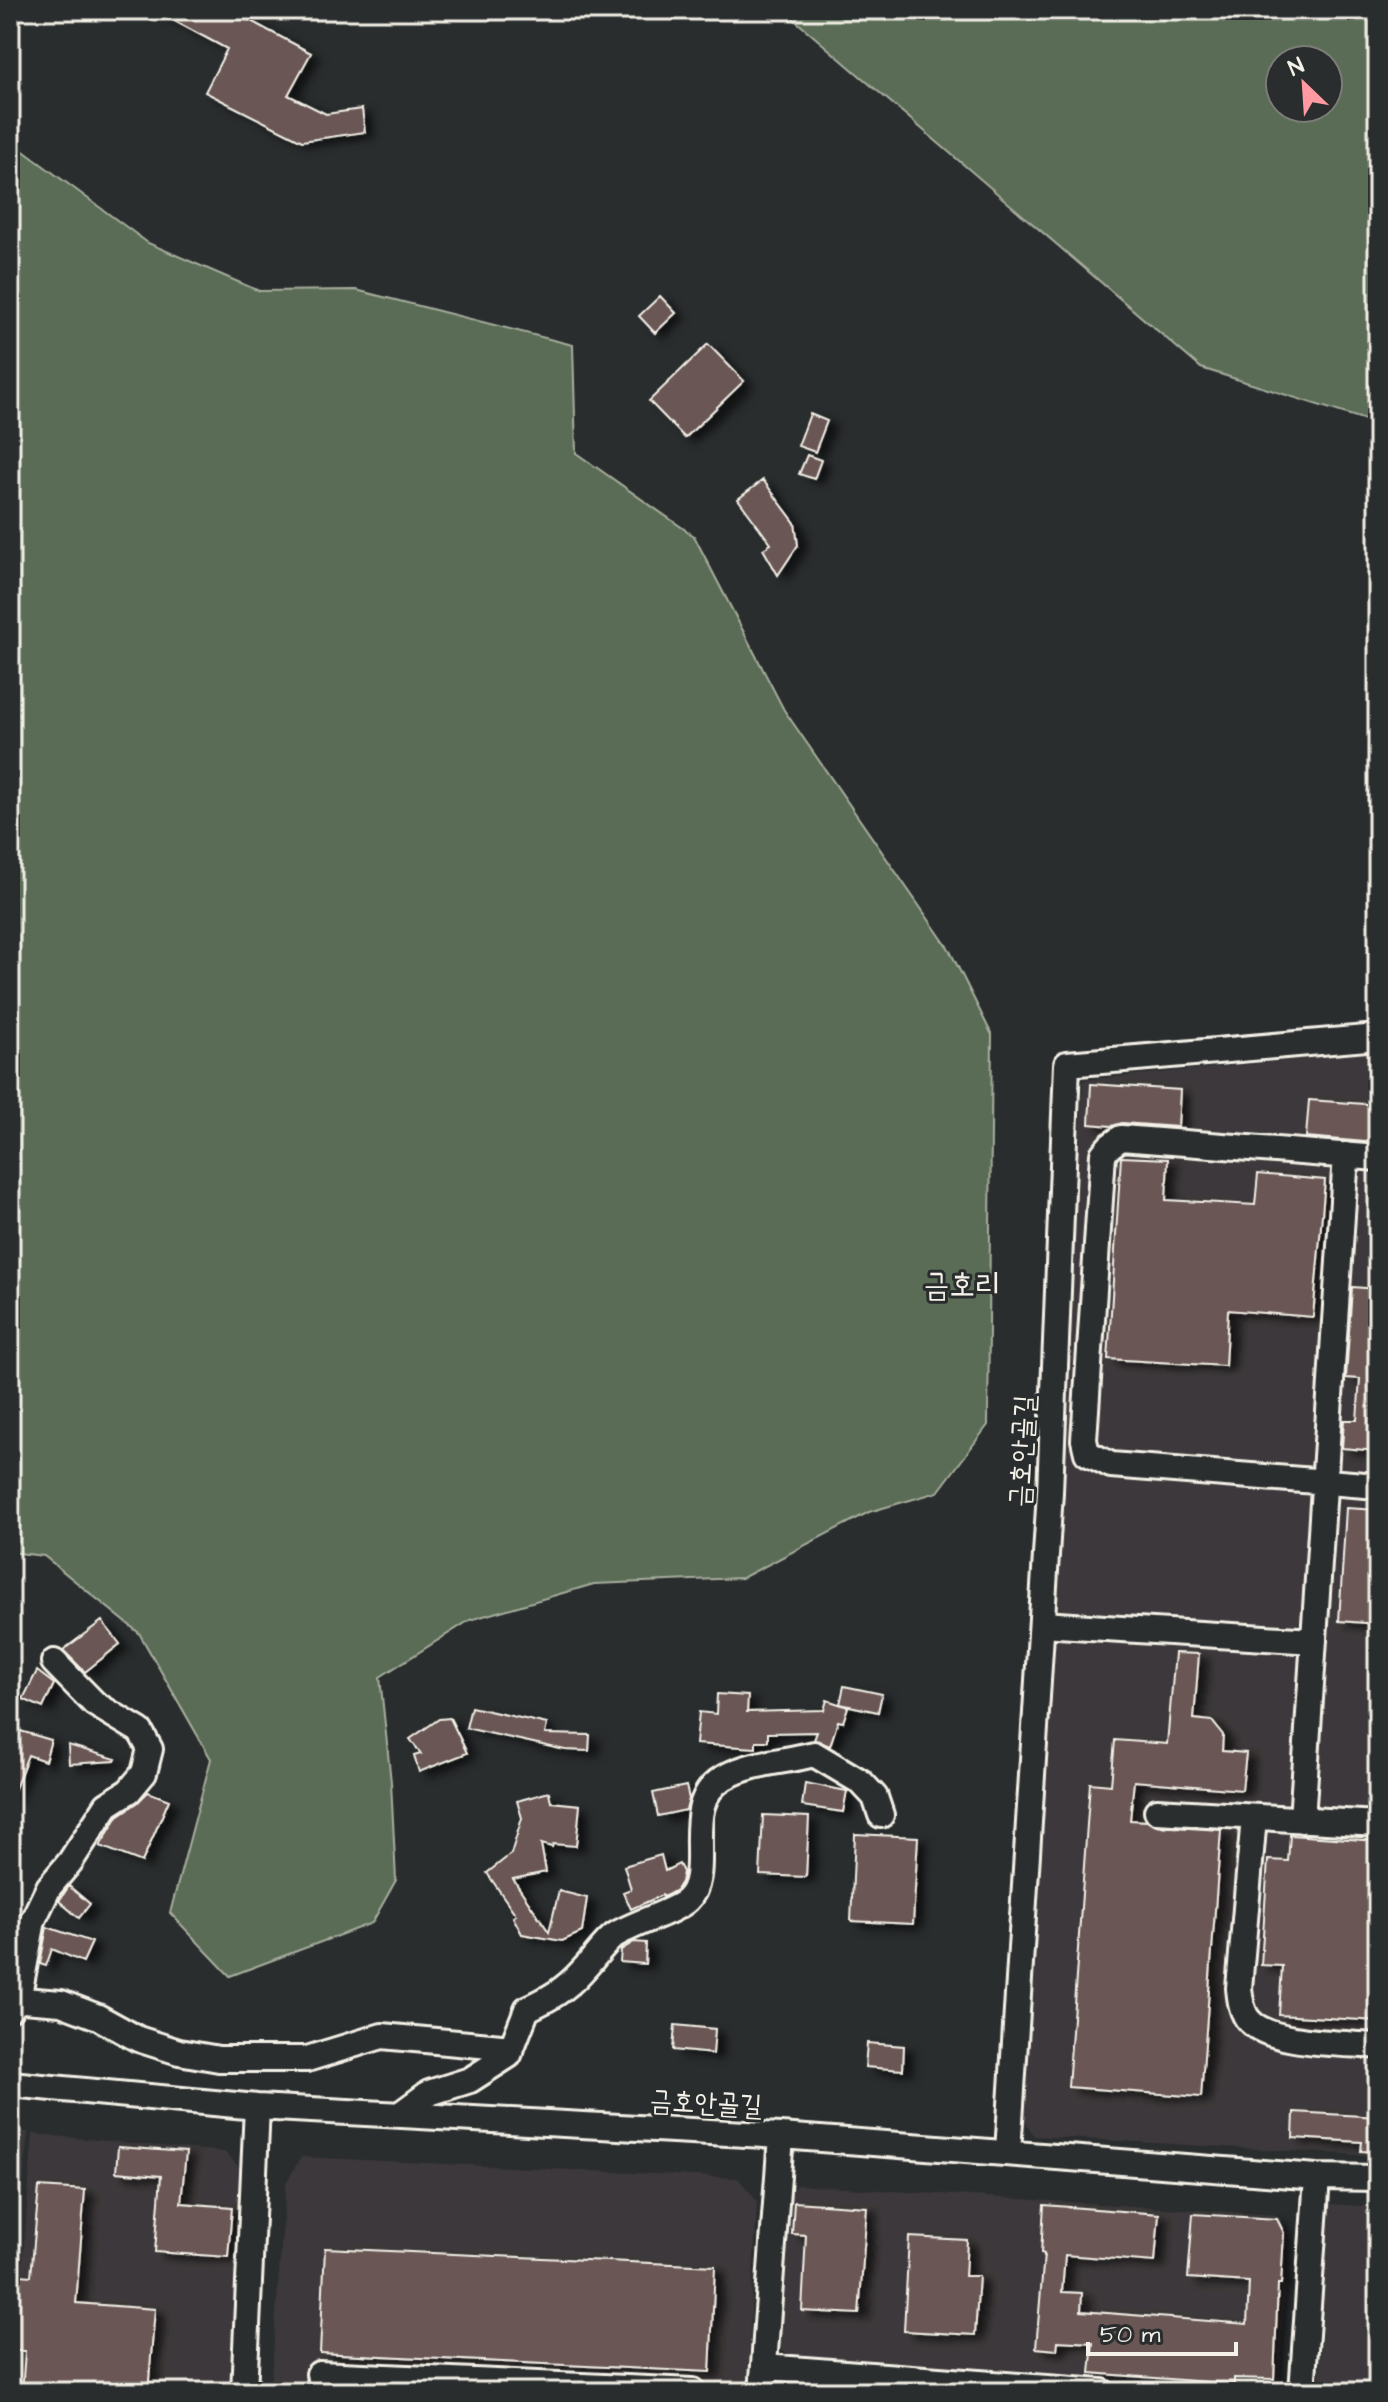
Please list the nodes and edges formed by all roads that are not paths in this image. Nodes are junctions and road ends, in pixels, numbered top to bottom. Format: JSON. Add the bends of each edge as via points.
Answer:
{"nodes":[{"id":1,"x":1378,"y":1037,"type":"edge"},
{"id":2,"x":1346,"y":1155,"type":"junction"},
{"id":3,"x":1378,"y":1158,"type":"edge"},
{"id":4,"x":1324,"y":1482,"type":"junction"},
{"id":5,"x":1378,"y":1486,"type":"edge"},
{"id":6,"x":1042,"y":1624,"type":"junction"},
{"id":7,"x":1314,"y":1641,"type":"junction"},
{"id":8,"x":54,"y":1662,"type":"dead end"},
{"id":9,"x":1157,"y":1811,"type":"dead end"},
{"id":10,"x":881,"y":1815,"type":"dead end"},
{"id":11,"x":1254,"y":1817,"type":"junction"},
{"id":12,"x":1302,"y":1820,"type":"junction"},
{"id":13,"x":1378,"y":1824,"type":"edge"},
{"id":14,"x":13,"y":2003,"type":"edge"},
{"id":15,"x":1378,"y":2046,"type":"edge"},
{"id":16,"x":512,"y":2048,"type":"junction"},
{"id":17,"x":10,"y":2084,"type":"edge"},
{"id":18,"x":257,"y":2107,"type":"junction"},
{"id":19,"x":399,"y":2115,"type":"junction"},
{"id":20,"x":781,"y":2136,"type":"junction"},
{"id":21,"x":1008,"y":2152,"type":"junction"},
{"id":22,"x":1317,"y":2177,"type":"junction"},
{"id":23,"x":1378,"y":2178,"type":"edge"},
{"id":24,"x":764,"y":2367,"type":"junction"},
{"id":25,"x":319,"y":2374,"type":"dead end"},
{"id":26,"x":499,"y":2387,"type":"edge"},
{"id":27,"x":693,"y":2391,"type":"edge"},
{"id":28,"x":244,"y":2392,"type":"edge"},
{"id":29,"x":762,"y":2392,"type":"edge"},
{"id":30,"x":1102,"y":2392,"type":"edge"},
{"id":31,"x":1302,"y":2392,"type":"edge"}],
"edges":[{"from":1,"to":6,"type":"street","name":"금호안골길","via":[[1067,1064]]},
{"from":2,"to":3,"type":"street"},
{"from":2,"to":4,"type":"street"},
{"from":2,"to":4,"type":"street","via":[[1121,1138],[1103,1154],[1087,1453],[1111,1465]]},
{"from":4,"to":5,"type":"street"},
{"from":4,"to":7,"type":"street"},
{"from":6,"to":7,"type":"street"},
{"from":6,"to":21,"type":"street","name":"금호안골길"},
{"from":7,"to":12,"type":"street"},
{"from":8,"to":14,"type":"street","via":[[95,1704],[140,1731],[150,1749],[144,1773],[107,1805],[49,1887],[33,1920]]},
{"from":9,"to":11,"type":"street"},
{"from":10,"to":16,"type":"street","via":[[875,1797],[861,1782],[814,1754],[726,1776],[709,1788],[699,1818],[696,1877],[687,1901],[614,1936],[557,1995],[527,2009]]},
{"from":11,"to":12,"type":"street"},
{"from":11,"to":15,"type":"street","via":[[1239,1988],[1247,2018],[1260,2030],[1288,2037]]},
{"from":12,"to":13,"type":"street"},
{"from":14,"to":16,"type":"street","via":[[61,2003],[138,2039],[219,2059],[307,2059],[382,2036]]},
{"from":16,"to":19,"type":"street","via":[[470,2080],[429,2093]]},
{"from":17,"to":18,"type":"street","name":"금호안골길"},
{"from":18,"to":19,"type":"street","name":"금호안골길"},
{"from":18,"to":28,"type":"street"},
{"from":19,"to":20,"type":"street","name":"금호안골길"},
{"from":20,"to":21,"type":"street","name":"금호안골길"},
{"from":20,"to":24,"type":"street"},
{"from":21,"to":22,"type":"street","name":"금호안골길"},
{"from":22,"to":23,"type":"street","name":"금호안골길"},
{"from":22,"to":31,"type":"street"},
{"from":24,"to":29,"type":"street"},
{"from":24,"to":30,"type":"street"},
{"from":25,"to":26,"type":"street"},
{"from":26,"to":27,"type":"street"}]}
